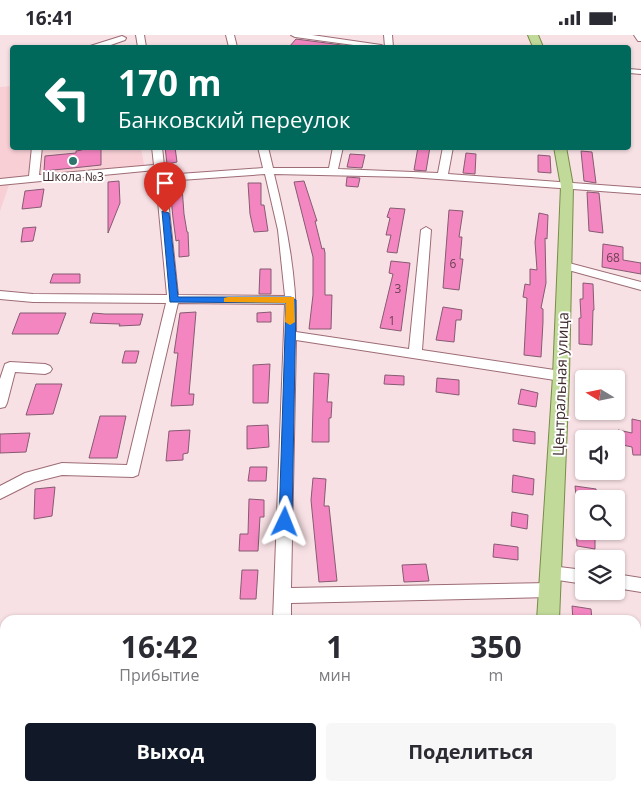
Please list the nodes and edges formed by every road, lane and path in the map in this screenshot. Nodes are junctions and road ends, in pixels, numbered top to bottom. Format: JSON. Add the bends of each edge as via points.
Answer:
{"nodes":[{"id":1,"x":295,"y":35,"type":"edge"},
{"id":2,"x":638,"y":35,"type":"edge"},
{"id":3,"x":124,"y":36,"type":"edge"},
{"id":4,"x":641,"y":39,"type":"edge"},
{"id":5,"x":104,"y":45,"type":"edge"},
{"id":6,"x":357,"y":45,"type":"edge"},
{"id":7,"x":37,"y":150,"type":"edge"},
{"id":8,"x":157,"y":150,"type":"edge"},
{"id":9,"x":264,"y":150,"type":"edge"},
{"id":10,"x":338,"y":150,"type":"edge"},
{"id":11,"x":447,"y":150,"type":"edge"},
{"id":12,"x":561,"y":150,"type":"edge"},
{"id":13,"x":270,"y":171,"type":"junction"},
{"id":14,"x":334,"y":171,"type":"junction"},
{"id":15,"x":161,"y":173,"type":"junction"},
{"id":16,"x":443,"y":175,"type":"junction"},
{"id":17,"x":34,"y":179,"type":"junction"},
{"id":18,"x":0,"y":182,"type":"edge"},
{"id":19,"x":567,"y":186,"type":"junction"},
{"id":20,"x":641,"y":191,"type":"edge"},
{"id":21,"x":426,"y":230,"type":"dead end"},
{"id":22,"x":565,"y":266,"type":"junction"},
{"id":23,"x":641,"y":286,"type":"edge"},
{"id":24,"x":0,"y":295,"type":"edge"},
{"id":25,"x":173,"y":300,"type":"junction"},
{"id":26,"x":291,"y":300,"type":"junction"},
{"id":27,"x":290,"y":335,"type":"junction"},
{"id":28,"x":415,"y":355,"type":"junction"},
{"id":29,"x":45,"y":369,"type":"dead end"},
{"id":30,"x":562,"y":376,"type":"junction"},
{"id":31,"x":0,"y":403,"type":"edge"},
{"id":32,"x":0,"y":493,"type":"edge"},
{"id":33,"x":551,"y":573,"type":"junction"},
{"id":34,"x":575,"y":576,"type":"edge"},
{"id":35,"x":625,"y":582,"type":"edge"},
{"id":36,"x":641,"y":585,"type":"edge"},
{"id":37,"x":550,"y":590,"type":"junction"},
{"id":38,"x":283,"y":596,"type":"junction"},
{"id":39,"x":282,"y":615,"type":"edge"},
{"id":40,"x":548,"y":615,"type":"edge"}],
"edges":[{"from":1,"to":6,"type":"street"},
{"from":2,"to":4,"type":"street"},
{"from":3,"to":5,"type":"street"},
{"from":7,"to":17,"type":"street"},
{"from":8,"to":15,"type":"street"},
{"from":9,"to":13,"type":"street"},
{"from":10,"to":14,"type":"street"},
{"from":11,"to":16,"type":"street"},
{"from":12,"to":19,"type":"main road","name":"Центральная улица"},
{"from":13,"to":14,"type":"street"},
{"from":13,"to":15,"type":"street"},
{"from":13,"to":26,"type":"street","via":[[283,230]]},
{"from":14,"to":16,"type":"street"},
{"from":15,"to":17,"type":"street"},
{"from":15,"to":25,"type":"street"},
{"from":16,"to":19,"type":"street"},
{"from":17,"to":18,"type":"street"},
{"from":19,"to":20,"type":"street"},
{"from":19,"to":22,"type":"main road","name":"Центральная улица"},
{"from":21,"to":28,"type":"street"},
{"from":22,"to":23,"type":"street"},
{"from":22,"to":30,"type":"main road","name":"Центральная улица"},
{"from":24,"to":25,"type":"street"},
{"from":25,"to":26,"type":"street"},
{"from":25,"to":32,"type":"street","via":[[133,471],[62,469],[30,477]]},
{"from":26,"to":27,"type":"street"},
{"from":27,"to":28,"type":"street"},
{"from":27,"to":38,"type":"street"},
{"from":28,"to":30,"type":"street"},
{"from":29,"to":31,"type":"street","via":[[10,367]]},
{"from":30,"to":33,"type":"main road","name":"Центральная улица"},
{"from":33,"to":34,"type":"street"},
{"from":33,"to":37,"type":"main road","name":"Центральная улица"},
{"from":35,"to":36,"type":"street"},
{"from":37,"to":38,"type":"street"},
{"from":37,"to":40,"type":"main road","name":"Центральная улица"},
{"from":38,"to":39,"type":"street"}]}
